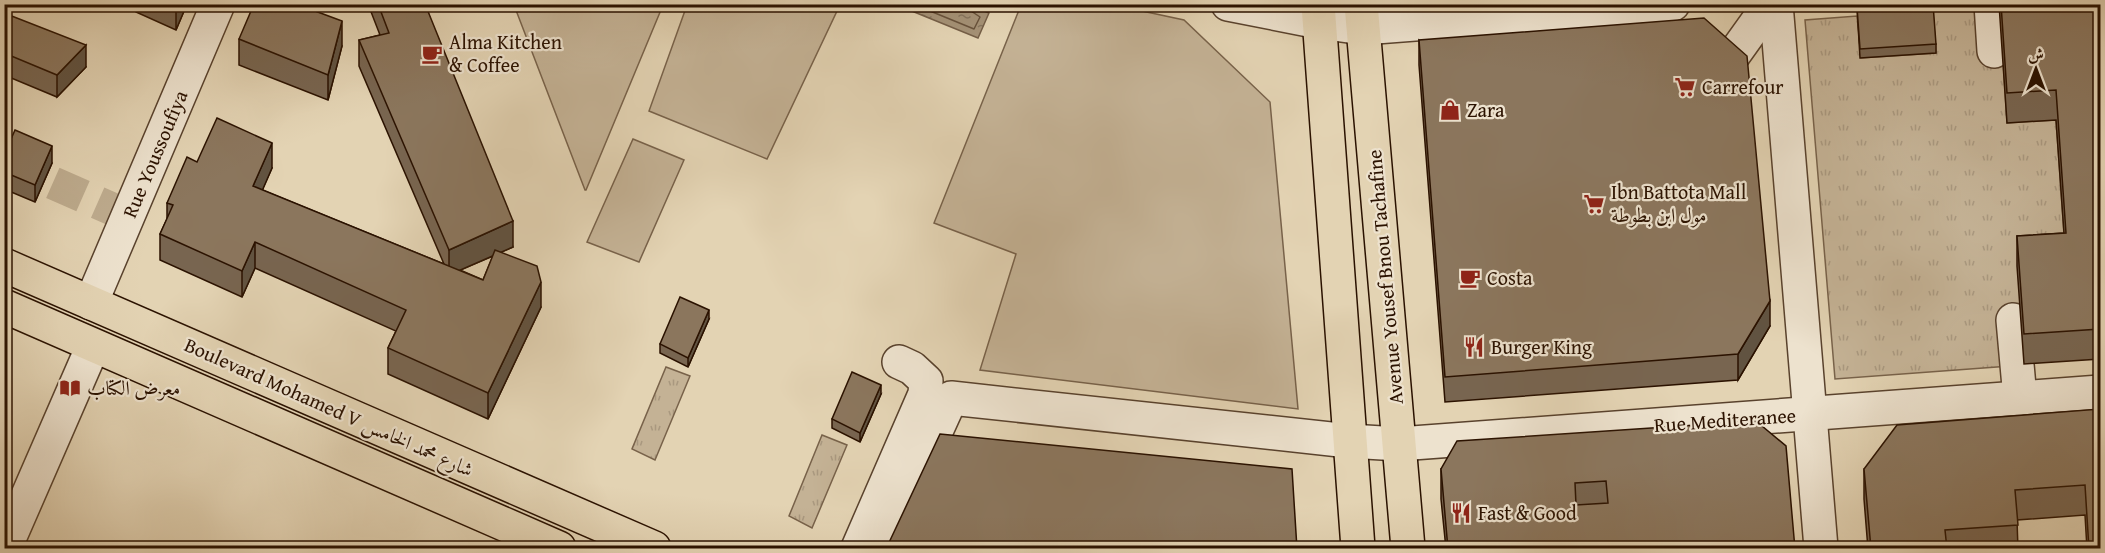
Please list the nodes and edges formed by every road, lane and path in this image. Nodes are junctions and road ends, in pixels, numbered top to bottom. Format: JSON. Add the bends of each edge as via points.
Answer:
{"nodes":[{"id":1,"x":218,"y":4,"type":"edge"},
{"id":2,"x":1228,"y":4,"type":"edge"},
{"id":3,"x":1673,"y":4,"type":"edge"},
{"id":4,"x":1770,"y":4,"type":"edge"},
{"id":5,"x":1776,"y":4,"type":"edge"},
{"id":6,"x":1991,"y":4,"type":"edge"},
{"id":7,"x":1318,"y":13,"type":"edge"},
{"id":8,"x":1362,"y":16,"type":"edge"},
{"id":9,"x":1995,"y":51,"type":"dead end"},
{"id":10,"x":1727,"y":64,"type":"edge"},
{"id":11,"x":4,"y":265,"type":"edge"},
{"id":12,"x":91,"y":303,"type":"junction"},
{"id":13,"x":4,"y":306,"type":"edge"},
{"id":14,"x":2013,"y":320,"type":"dead end"},
{"id":15,"x":93,"y":346,"type":"junction"},
{"id":16,"x":899,"y":362,"type":"dead end"},
{"id":17,"x":2100,"y":392,"type":"edge"},
{"id":18,"x":2020,"y":398,"type":"junction"},
{"id":19,"x":1810,"y":414,"type":"junction"},
{"id":20,"x":1350,"y":441,"type":"junction"},
{"id":21,"x":1399,"y":444,"type":"junction"},
{"id":22,"x":544,"y":500,"type":"junction"},
{"id":23,"x":538,"y":544,"type":"edge"},
{"id":24,"x":5,"y":549,"type":"edge"},
{"id":25,"x":654,"y":549,"type":"edge"},
{"id":26,"x":858,"y":549,"type":"edge"},
{"id":27,"x":883,"y":549,"type":"edge"},
{"id":28,"x":1358,"y":549,"type":"edge"},
{"id":29,"x":1408,"y":549,"type":"edge"},
{"id":30,"x":1821,"y":549,"type":"edge"}],
"edges":[{"from":1,"to":12,"type":"street","name":"Rue Youssoufiya"},
{"from":2,"to":7,"type":"street"},
{"from":3,"to":8,"type":"street"},
{"from":4,"to":10,"type":"street"},
{"from":5,"to":19,"type":"street"},
{"from":6,"to":9,"type":"street"},
{"from":7,"to":8,"type":"street"},
{"from":7,"to":20,"type":"main road"},
{"from":8,"to":21,"type":"main road","name":"Avenue Yousef Bnou Tachafine"},
{"from":11,"to":12,"type":"main road","name":"Boulevard Mohamed V شارع محمد الخامس"},
{"from":12,"to":22,"type":"main road","name":"Boulevard Mohamed V شارع محمد الخامس"},
{"from":13,"to":15,"type":"main road","name":"Boulevard Mohamed V شارع محمد الخامس"},
{"from":14,"to":18,"type":"street"},
{"from":15,"to":23,"type":"main road","name":"Boulevard Mohamed V شارع محمد الخامس"},
{"from":15,"to":24,"type":"street"},
{"from":16,"to":26,"type":"street","via":[[926,381],[925,394]]},
{"from":17,"to":18,"type":"street","name":"Rue Mediteranee"},
{"from":18,"to":19,"type":"street","name":"Rue Mediteranee"},
{"from":19,"to":21,"type":"street","name":"Rue Mediteranee"},
{"from":19,"to":30,"type":"street"},
{"from":20,"to":21,"type":"street","name":"Rue Mediteranee"},
{"from":20,"to":27,"type":"street","name":"Rue Mediteranee","via":[[951,398]]},
{"from":20,"to":28,"type":"main road"},
{"from":21,"to":29,"type":"main road","name":"Avenue Yousef Bnou Tachafine"},
{"from":22,"to":23,"type":"street"},
{"from":22,"to":25,"type":"main road","name":"Boulevard Mohamed V شارع محمد الخامس"}]}
